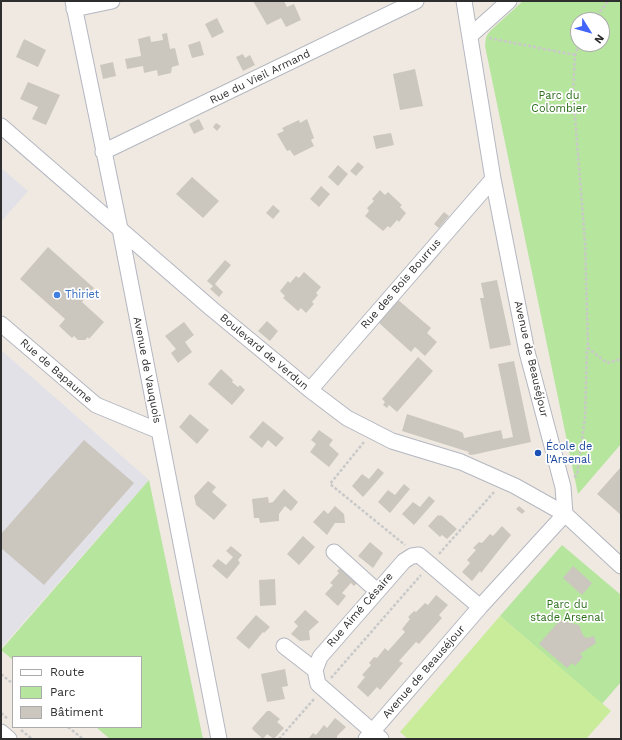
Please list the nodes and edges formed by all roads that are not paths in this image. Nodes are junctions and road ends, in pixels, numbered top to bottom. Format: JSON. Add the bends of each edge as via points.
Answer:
{"nodes":[{"id":1,"x":112,"y":1,"type":"edge"},
{"id":2,"x":416,"y":1,"type":"edge"},
{"id":3,"x":464,"y":1,"type":"edge"},
{"id":4,"x":509,"y":1,"type":"edge"},
{"id":5,"x":74,"y":5,"type":"edge"},
{"id":6,"x":471,"y":35,"type":"junction"},
{"id":7,"x":1,"y":126,"type":"edge"},
{"id":8,"x":104,"y":152,"type":"junction"},
{"id":9,"x":493,"y":178,"type":"junction"},
{"id":10,"x":120,"y":229,"type":"junction"},
{"id":11,"x":1,"y":324,"type":"edge"},
{"id":12,"x":310,"y":390,"type":"junction"},
{"id":13,"x":159,"y":432,"type":"junction"},
{"id":14,"x":565,"y":514,"type":"junction"},
{"id":15,"x":334,"y":552,"type":"dead end"},
{"id":16,"x":621,"y":566,"type":"edge"},
{"id":17,"x":377,"y":591,"type":"junction"},
{"id":18,"x":480,"y":607,"type":"junction"},
{"id":19,"x":284,"y":646,"type":"dead end"},
{"id":20,"x":315,"y":670,"type":"junction"},
{"id":21,"x":1,"y":732,"type":"edge"},
{"id":22,"x":373,"y":736,"type":"edge"},
{"id":23,"x":9,"y":739,"type":"edge"},
{"id":24,"x":219,"y":739,"type":"edge"}],
"edges":[{"from":1,"to":5,"type":"street"},
{"from":2,"to":8,"type":"street","name":"Rue du Vieil Armand"},
{"from":3,"to":6,"type":"street","name":"Avenue de Beauséjour"},
{"from":4,"to":6,"type":"street"},
{"from":5,"to":8,"type":"street","name":"Avenue de Vauquois"},
{"from":6,"to":9,"type":"street","name":"Avenue de Beauséjour"},
{"from":7,"to":10,"type":"street","name":"Boulevard de Verdun"},
{"from":8,"to":10,"type":"street","name":"Avenue de Vauquois"},
{"from":9,"to":12,"type":"street","name":"Rue des Bois Bourrus"},
{"from":9,"to":14,"type":"street","name":"Avenue de Beauséjour","via":[[528,352],[564,487]]},
{"from":10,"to":12,"type":"street","name":"Boulevard de Verdun"},
{"from":10,"to":13,"type":"street","name":"Avenue de Vauquois"},
{"from":11,"to":13,"type":"street","name":"Rue de Bapaume","via":[[96,405]]},
{"from":12,"to":14,"type":"street","name":"Boulevard de Verdun","via":[[347,418],[392,441],[460,462],[503,480]]},
{"from":13,"to":24,"type":"street","name":"Avenue de Vauquois"},
{"from":14,"to":16,"type":"street","name":"Boulevard de Verdun"},
{"from":14,"to":18,"type":"street","name":"Avenue de Beauséjour"},
{"from":15,"to":17,"type":"street"},
{"from":17,"to":18,"type":"street","name":"Rue Aimé Césaire","via":[[404,561],[412,556],[424,560]]},
{"from":17,"to":20,"type":"street","name":"Rue Aimé Césaire","via":[[320,657]]},
{"from":18,"to":22,"type":"street","name":"Avenue de Beauséjour"},
{"from":19,"to":20,"type":"street"},
{"from":20,"to":22,"type":"street","via":[[315,677],[323,688]]},
{"from":21,"to":23,"type":"street"}]}
